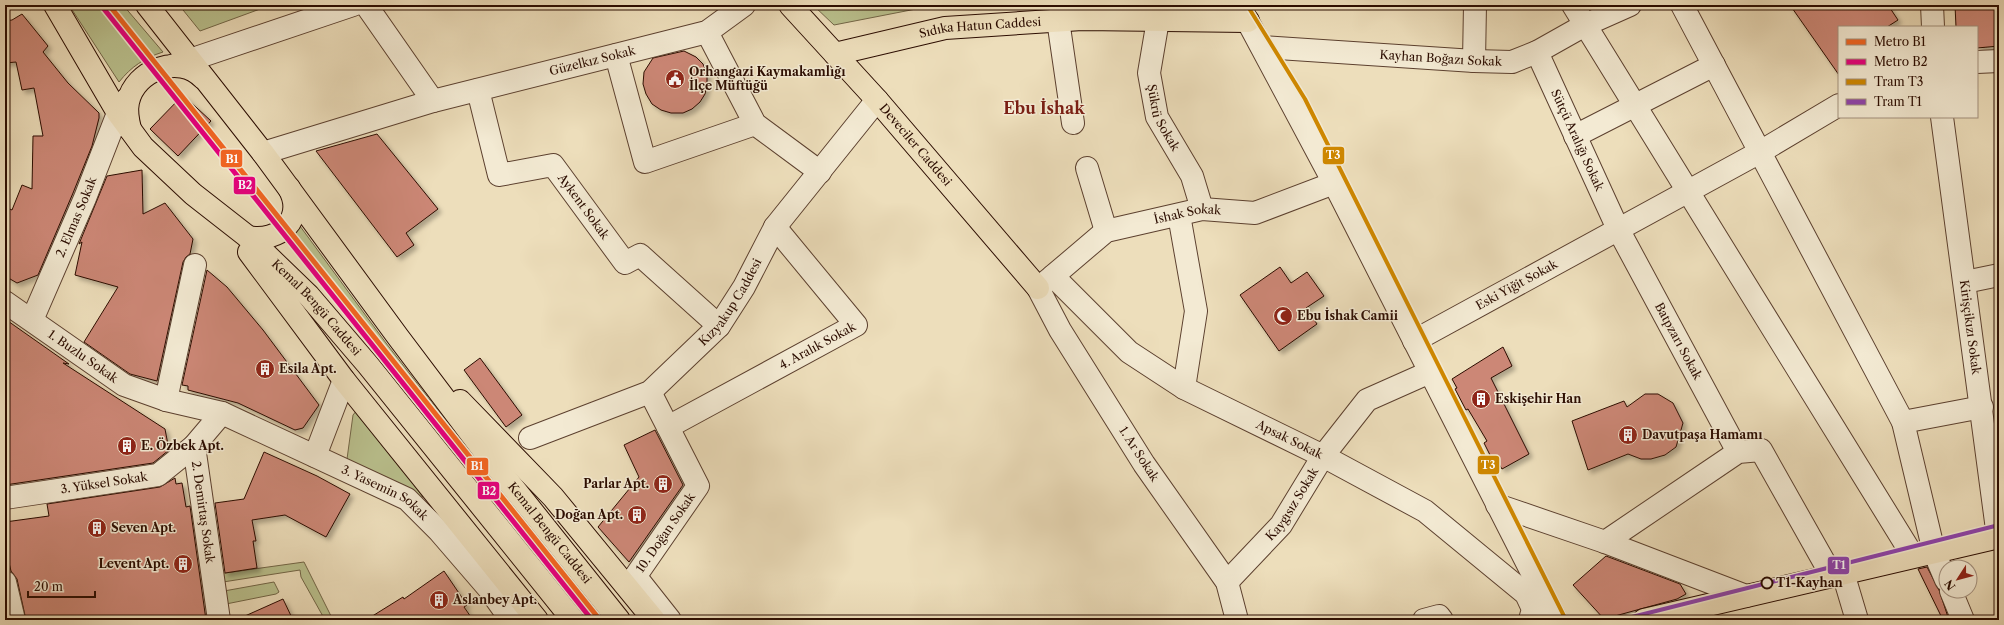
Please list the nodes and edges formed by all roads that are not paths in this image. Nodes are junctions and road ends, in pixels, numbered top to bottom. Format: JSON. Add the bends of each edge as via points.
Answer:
{"nodes":[{"id":1,"x":54,"y":5,"type":"edge"},
{"id":2,"x":147,"y":5,"type":"edge"},
{"id":3,"x":353,"y":5,"type":"edge"},
{"id":4,"x":366,"y":5,"type":"edge"},
{"id":5,"x":744,"y":5,"type":"edge"},
{"id":6,"x":790,"y":5,"type":"edge"},
{"id":7,"x":1475,"y":5,"type":"edge"},
{"id":8,"x":1573,"y":5,"type":"edge"},
{"id":9,"x":1630,"y":5,"type":"edge"},
{"id":10,"x":1682,"y":5,"type":"edge"},
{"id":11,"x":1932,"y":5,"type":"edge"},
{"id":12,"x":1243,"y":13,"type":"edge"},
{"id":13,"x":1058,"y":20,"type":"junction"},
{"id":14,"x":1158,"y":20,"type":"junction"},
{"id":15,"x":1585,"y":25,"type":"junction"},
{"id":16,"x":1933,"y":26,"type":"edge"},
{"id":17,"x":707,"y":32,"type":"junction"},
{"id":18,"x":1262,"y":47,"type":"junction"},
{"id":19,"x":1537,"y":52,"type":"junction"},
{"id":20,"x":835,"y":54,"type":"junction"},
{"id":21,"x":616,"y":55,"type":"junction"},
{"id":22,"x":1474,"y":61,"type":"junction"},
{"id":23,"x":1999,"y":61,"type":"edge"},
{"id":24,"x":1978,"y":62,"type":"edge"},
{"id":25,"x":181,"y":63,"type":"junction"},
{"id":26,"x":1714,"y":65,"type":"junction"},
{"id":27,"x":133,"y":88,"type":"junction"},
{"id":28,"x":478,"y":90,"type":"junction"},
{"id":29,"x":876,"y":100,"type":"junction"},
{"id":30,"x":433,"y":101,"type":"junction"},
{"id":31,"x":1635,"y":105,"type":"junction"},
{"id":32,"x":1838,"y":106,"type":"edge"},
{"id":33,"x":118,"y":113,"type":"junction"},
{"id":34,"x":1942,"y":118,"type":"edge"},
{"id":35,"x":1073,"y":122,"type":"dead end"},
{"id":36,"x":755,"y":124,"type":"junction"},
{"id":37,"x":131,"y":132,"type":"junction"},
{"id":38,"x":1576,"y":136,"type":"junction"},
{"id":39,"x":1760,"y":152,"type":"junction"},
{"id":40,"x":263,"y":153,"type":"junction"},
{"id":41,"x":1087,"y":168,"type":"dead end"},
{"id":42,"x":820,"y":172,"type":"junction"},
{"id":43,"x":1334,"y":183,"type":"junction"},
{"id":44,"x":287,"y":184,"type":"junction"},
{"id":45,"x":1688,"y":190,"type":"junction"},
{"id":46,"x":1202,"y":209,"type":"junction"},
{"id":47,"x":1179,"y":215,"type":"junction"},
{"id":48,"x":223,"y":218,"type":"junction"},
{"id":49,"x":775,"y":226,"type":"junction"},
{"id":50,"x":1618,"y":229,"type":"junction"},
{"id":51,"x":1106,"y":231,"type":"junction"},
{"id":52,"x":248,"y":237,"type":"junction"},
{"id":53,"x":195,"y":265,"type":"dead end"},
{"id":54,"x":1999,"y":275,"type":"edge"},
{"id":55,"x":1046,"y":282,"type":"junction"},
{"id":56,"x":1965,"y":282,"type":"junction"},
{"id":57,"x":5,"y":302,"type":"edge"},
{"id":58,"x":32,"y":320,"type":"junction"},
{"id":59,"x":719,"y":326,"type":"junction"},
{"id":60,"x":398,"y":337,"type":"junction"},
{"id":61,"x":1414,"y":341,"type":"junction"},
{"id":62,"x":1430,"y":372,"type":"junction"},
{"id":63,"x":344,"y":380,"type":"junction"},
{"id":64,"x":1184,"y":388,"type":"junction"},
{"id":65,"x":650,"y":392,"type":"junction"},
{"id":66,"x":166,"y":400,"type":"junction"},
{"id":67,"x":1982,"y":407,"type":"junction"},
{"id":68,"x":222,"y":414,"type":"junction"},
{"id":69,"x":1902,"y":422,"type":"junction"},
{"id":70,"x":668,"y":427,"type":"junction"},
{"id":71,"x":530,"y":438,"type":"dead end"},
{"id":72,"x":194,"y":446,"type":"junction"},
{"id":73,"x":1738,"y":452,"type":"junction"},
{"id":74,"x":315,"y":456,"type":"junction"},
{"id":75,"x":1323,"y":456,"type":"junction"},
{"id":76,"x":5,"y":498,"type":"edge"},
{"id":77,"x":1497,"y":505,"type":"junction"},
{"id":78,"x":1999,"y":537,"type":"edge"},
{"id":79,"x":1605,"y":542,"type":"junction"},
{"id":80,"x":1924,"y":554,"type":"junction"},
{"id":81,"x":1938,"y":571,"type":"edge"},
{"id":82,"x":1837,"y":574,"type":"junction"},
{"id":83,"x":5,"y":582,"type":"edge"},
{"id":84,"x":632,"y":582,"type":"junction"},
{"id":85,"x":1227,"y":582,"type":"junction"},
{"id":86,"x":1746,"y":596,"type":"junction"},
{"id":87,"x":1954,"y":599,"type":"edge"},
{"id":88,"x":14,"y":620,"type":"edge"},
{"id":89,"x":219,"y":620,"type":"edge"},
{"id":90,"x":511,"y":620,"type":"edge"},
{"id":91,"x":537,"y":620,"type":"edge"},
{"id":92,"x":573,"y":620,"type":"edge"},
{"id":93,"x":619,"y":620,"type":"edge"},
{"id":94,"x":654,"y":620,"type":"edge"},
{"id":95,"x":670,"y":620,"type":"edge"},
{"id":96,"x":1237,"y":620,"type":"edge"},
{"id":97,"x":1424,"y":620,"type":"edge"},
{"id":98,"x":1442,"y":620,"type":"edge"},
{"id":99,"x":1530,"y":620,"type":"edge"},
{"id":100,"x":1556,"y":620,"type":"edge"},
{"id":101,"x":1644,"y":620,"type":"edge"},
{"id":102,"x":1857,"y":620,"type":"edge"},
{"id":103,"x":1963,"y":620,"type":"edge"}],
"edges":[{"from":1,"to":33,"type":"main road","name":"Kemal Bengü Caddesi"},
{"from":2,"to":25,"type":"main road","name":"Kemal Bengü Caddesi"},
{"from":3,"to":25,"type":"street"},
{"from":4,"to":30,"type":"street"},
{"from":5,"to":17,"type":"street","name":"Güzelkız Sokak"},
{"from":6,"to":20,"type":"main road","name":"Deveciler Caddesi"},
{"from":7,"to":22,"type":"street"},
{"from":8,"to":15,"type":"street"},
{"from":9,"to":15,"type":"street","name":"Kayhan Boğazı Sokak"},
{"from":10,"to":26,"type":"street"},
{"from":11,"to":16,"type":"street"},
{"from":12,"to":14,"type":"main road","name":"Sıdıka Hatun Caddesi"},
{"from":12,"to":18,"type":"street"},
{"from":13,"to":14,"type":"main road","name":"Sıdıka Hatun Caddesi"},
{"from":13,"to":20,"type":"main road","name":"Sıdıka Hatun Caddesi","via":[[945,28]]},
{"from":13,"to":35,"type":"street"},
{"from":14,"to":46,"type":"street","name":"Şükrü Sokak","via":[[1149,73],[1157,117],[1192,176]]},
{"from":15,"to":19,"type":"street","name":"Kayhan Boğazı Sokak"},
{"from":15,"to":31,"type":"street"},
{"from":17,"to":21,"type":"street","name":"Güzelkız Sokak"},
{"from":17,"to":36,"type":"street"},
{"from":18,"to":22,"type":"street","name":"Kayhan Boğazı Sokak"},
{"from":18,"to":43,"type":"street"},
{"from":19,"to":22,"type":"street","name":"Kayhan Boğazı Sokak","via":[[1512,62]]},
{"from":19,"to":38,"type":"street","name":"Sütçü Aralığı Sokak"},
{"from":20,"to":29,"type":"main road","name":"Deveciler Caddesi"},
{"from":21,"to":28,"type":"street","name":"Güzelkız Sokak"},
{"from":21,"to":36,"type":"street","via":[[645,162]]},
{"from":23,"to":24,"type":"street"},
{"from":25,"to":27,"type":"main road","via":[[156,69],[143,77]]},
{"from":25,"to":40,"type":"main road","name":"Kemal Bengü Caddesi","via":[[211,86]]},
{"from":26,"to":31,"type":"street"},
{"from":26,"to":39,"type":"street"},
{"from":27,"to":33,"type":"street","name":"2. Elmas Sokak"},
{"from":27,"to":37,"type":"main road","via":[[128,102],[127,118]]},
{"from":28,"to":30,"type":"street","name":"Güzelkız Sokak"},
{"from":28,"to":59,"type":"street","name":"Aykent Sokak","via":[[499,175],[553,165],[625,263],[640,255]]},
{"from":29,"to":42,"type":"street","name":"Kızyakup Caddesi"},
{"from":29,"to":55,"type":"main road","name":"Deveciler Caddesi"},
{"from":30,"to":40,"type":"street","name":"Güzelkız Sokak"},
{"from":31,"to":38,"type":"street"},
{"from":31,"to":45,"type":"street"},
{"from":32,"to":39,"type":"street","name":"Eski Yiğit Sokak"},
{"from":33,"to":37,"type":"main road","name":"Kemal Bengü Caddesi"},
{"from":33,"to":58,"type":"street","name":"2. Elmas Sokak","via":[[85,198]]},
{"from":34,"to":56,"type":"street","name":"Kirişçikızı Sokak"},
{"from":36,"to":42,"type":"street"},
{"from":37,"to":48,"type":"main road","name":"Kemal Bengü Caddesi","via":[[143,147],[193,194]]},
{"from":38,"to":50,"type":"street","name":"Sütçü Aralığı Sokak"},
{"from":39,"to":45,"type":"street","name":"Eski Yiğit Sokak"},
{"from":39,"to":69,"type":"street"},
{"from":40,"to":44,"type":"main road","name":"Kemal Bengü Caddesi"},
{"from":41,"to":51,"type":"street"},
{"from":42,"to":49,"type":"street","name":"Kızyakup Caddesi"},
{"from":43,"to":46,"type":"street","name":"İshak Sokak","via":[[1255,213]]},
{"from":43,"to":61,"type":"street"},
{"from":44,"to":52,"type":"main road","via":[[294,204],[288,225],[280,233],[270,237]]},
{"from":44,"to":60,"type":"main road","name":"Kemal Bengü Caddesi"},
{"from":45,"to":50,"type":"street","name":"Eski Yiğit Sokak"},
{"from":45,"to":80,"type":"street"},
{"from":46,"to":47,"type":"street","name":"İshak Sokak"},
{"from":47,"to":51,"type":"street","name":"İshak Sokak"},
{"from":47,"to":64,"type":"street","via":[[1196,311]]},
{"from":48,"to":52,"type":"main road","name":"Kemal Bengü Caddesi"},
{"from":48,"to":63,"type":"main road"},
{"from":49,"to":59,"type":"street","name":"Kızyakup Caddesi","via":[[744,288]]},
{"from":49,"to":70,"type":"street","name":"4. Aralık Sokak","via":[[856,325]]},
{"from":50,"to":61,"type":"street","name":"Eski Yiğit Sokak"},
{"from":50,"to":73,"type":"street","name":"Batpzarı Sokak"},
{"from":51,"to":55,"type":"street","name":"İshak Sokak"},
{"from":52,"to":92,"type":"main road","name":"Kemal Bengü Caddesi","via":[[309,296],[368,365]]},
{"from":53,"to":66,"type":"street"},
{"from":54,"to":56,"type":"street"},
{"from":55,"to":64,"type":"street","name":"Apsak Sokak","via":[[1129,352]]},
{"from":55,"to":85,"type":"street","name":"1. Ar Sokak","via":[[1060,330],[1144,464]]},
{"from":56,"to":67,"type":"street","name":"Kirişçikızı Sokak"},
{"from":57,"to":58,"type":"street","name":"1. Buzlu Sokak"},
{"from":58,"to":66,"type":"street","name":"1. Buzlu Sokak","via":[[124,384]]},
{"from":59,"to":65,"type":"street","name":"Kızyakup Caddesi"},
{"from":60,"to":84,"type":"main road","via":[[522,463]]},
{"from":60,"to":93,"type":"main road","name":"Kemal Bengü Caddesi","via":[[484,451]]},
{"from":61,"to":62,"type":"street"},
{"from":62,"to":75,"type":"street","name":"Kaygısız Sokak","via":[[1367,400]]},
{"from":62,"to":77,"type":"street"},
{"from":63,"to":74,"type":"street"},
{"from":63,"to":91,"type":"main road"},
{"from":64,"to":75,"type":"street","name":"Apsak Sokak"},
{"from":65,"to":70,"type":"street","name":"10. Doğan Sokak"},
{"from":65,"to":71,"type":"street","name":"Kızyakup Caddesi"},
{"from":66,"to":68,"type":"street","name":"1. Buzlu Sokak"},
{"from":67,"to":69,"type":"street"},
{"from":67,"to":78,"type":"street","name":"Kirişçikızı Sokak"},
{"from":68,"to":72,"type":"street","name":"2. Demirtaş Sokak"},
{"from":68,"to":74,"type":"street","name":"3. Yasemin Sokak"},
{"from":69,"to":80,"type":"street"},
{"from":70,"to":84,"type":"street","name":"10. Doğan Sokak","via":[[698,486]]},
{"from":72,"to":76,"type":"street","name":"3. Yüksel Sokak","via":[[158,474]]},
{"from":72,"to":89,"type":"street","name":"2. Demirtaş Sokak"},
{"from":73,"to":79,"type":"street"},
{"from":73,"to":82,"type":"street","via":[[1761,450]]},
{"from":74,"to":90,"type":"street","name":"3. Yasemin Sokak","via":[[407,499],[489,589]]},
{"from":75,"to":85,"type":"street","name":"Kaygısız Sokak","via":[[1281,525]]},
{"from":75,"to":99,"type":"street","name":"Apsak Sokak","via":[[1425,511],[1526,594],[1533,610]]},
{"from":77,"to":79,"type":"street"},
{"from":77,"to":100,"type":"street"},
{"from":78,"to":80,"type":"main road"},
{"from":79,"to":86,"type":"street"},
{"from":80,"to":81,"type":"street"},
{"from":80,"to":82,"type":"main road"},
{"from":82,"to":86,"type":"main road"},
{"from":82,"to":102,"type":"street"},
{"from":83,"to":88,"type":"street"},
{"from":84,"to":94,"type":"main road"},
{"from":84,"to":95,"type":"street"},
{"from":85,"to":96,"type":"street","name":"1. Ar Sokak"},
{"from":86,"to":101,"type":"main road"},
{"from":87,"to":103,"type":"street"},
{"from":97,"to":98,"type":"street","via":[[1439,616]]}]}
